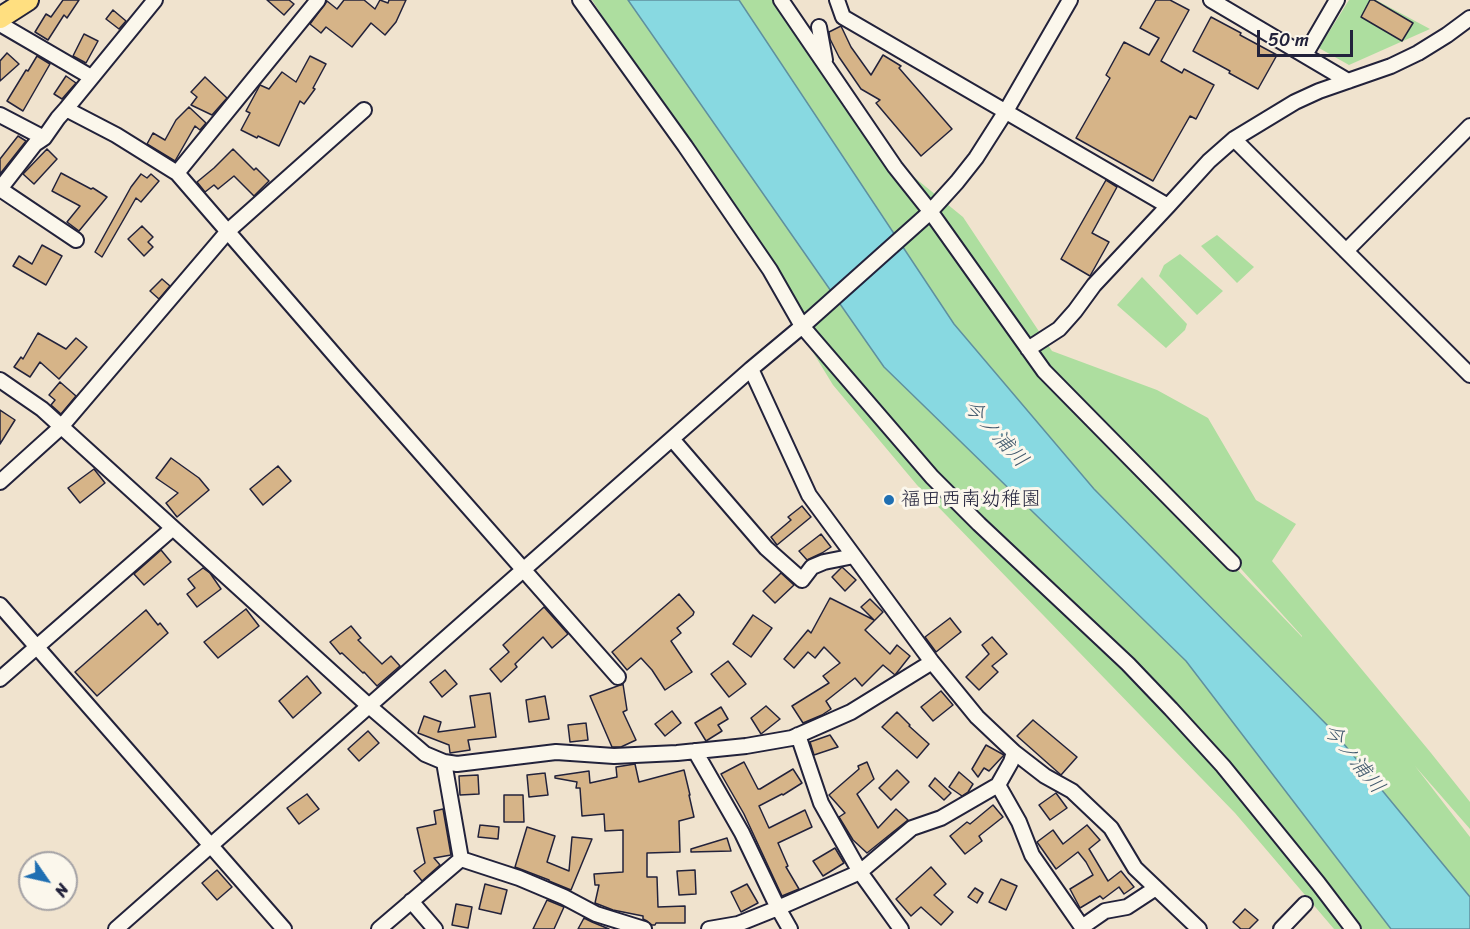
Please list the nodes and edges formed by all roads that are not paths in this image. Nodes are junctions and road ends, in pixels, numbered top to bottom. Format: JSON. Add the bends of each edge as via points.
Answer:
{"nodes":[{"id":1,"x":28,"y":0,"type":"edge"},
{"id":2,"x":155,"y":0,"type":"edge"},
{"id":3,"x":318,"y":0,"type":"edge"},
{"id":4,"x":580,"y":0,"type":"edge"},
{"id":5,"x":781,"y":0,"type":"edge"},
{"id":6,"x":837,"y":0,"type":"edge"},
{"id":7,"x":1070,"y":0,"type":"edge"},
{"id":8,"x":1211,"y":0,"type":"edge"},
{"id":9,"x":1337,"y":0,"type":"edge"},
{"id":10,"x":0,"y":18,"type":"edge"},
{"id":11,"x":1470,"y":18,"type":"edge"},
{"id":12,"x":0,"y":24,"type":"edge"},
{"id":13,"x":819,"y":27,"type":"dead end"},
{"id":14,"x":1305,"y":56,"type":"junction"},
{"id":15,"x":825,"y":65,"type":"junction"},
{"id":16,"x":92,"y":77,"type":"junction"},
{"id":17,"x":1348,"y":81,"type":"junction"},
{"id":18,"x":66,"y":109,"type":"junction"},
{"id":19,"x":364,"y":110,"type":"dead end"},
{"id":20,"x":1006,"y":111,"type":"junction"},
{"id":21,"x":0,"y":115,"type":"edge"},
{"id":22,"x":1470,"y":126,"type":"edge"},
{"id":23,"x":44,"y":138,"type":"junction"},
{"id":24,"x":1234,"y":139,"type":"junction"},
{"id":25,"x":177,"y":173,"type":"junction"},
{"id":26,"x":0,"y":189,"type":"edge"},
{"id":27,"x":1168,"y":206,"type":"junction"},
{"id":28,"x":929,"y":213,"type":"junction"},
{"id":29,"x":228,"y":231,"type":"junction"},
{"id":30,"x":76,"y":240,"type":"dead end"},
{"id":31,"x":1346,"y":250,"type":"junction"},
{"id":32,"x":804,"y":324,"type":"junction"},
{"id":33,"x":1028,"y":349,"type":"junction"},
{"id":34,"x":751,"y":369,"type":"junction"},
{"id":35,"x":1470,"y":375,"type":"edge"},
{"id":36,"x":0,"y":380,"type":"edge"},
{"id":37,"x":61,"y":426,"type":"junction"},
{"id":38,"x":672,"y":439,"type":"junction"},
{"id":39,"x":0,"y":482,"type":"edge"},
{"id":40,"x":173,"y":528,"type":"junction"},
{"id":41,"x":854,"y":556,"type":"junction"},
{"id":42,"x":1233,"y":563,"type":"dead end"},
{"id":43,"x":524,"y":569,"type":"junction"},
{"id":44,"x":0,"y":605,"type":"edge"},
{"id":45,"x":37,"y":647,"type":"junction"},
{"id":46,"x":932,"y":662,"type":"junction"},
{"id":47,"x":618,"y":677,"type":"dead end"},
{"id":48,"x":0,"y":679,"type":"edge"},
{"id":49,"x":369,"y":706,"type":"junction"},
{"id":50,"x":798,"y":735,"type":"junction"},
{"id":51,"x":695,"y":751,"type":"junction"},
{"id":52,"x":1014,"y":752,"type":"junction"},
{"id":53,"x":444,"y":762,"type":"junction"},
{"id":54,"x":998,"y":785,"type":"junction"},
{"id":55,"x":210,"y":846,"type":"junction"},
{"id":56,"x":461,"y":859,"type":"junction"},
{"id":57,"x":860,"y":872,"type":"junction"},
{"id":58,"x":1156,"y":888,"type":"junction"},
{"id":59,"x":411,"y":901,"type":"junction"},
{"id":60,"x":1305,"y":904,"type":"dead end"},
{"id":61,"x":778,"y":908,"type":"junction"},
{"id":62,"x":116,"y":929,"type":"edge"},
{"id":63,"x":284,"y":929,"type":"edge"},
{"id":64,"x":379,"y":929,"type":"edge"},
{"id":65,"x":435,"y":929,"type":"edge"},
{"id":66,"x":644,"y":929,"type":"edge"},
{"id":67,"x":709,"y":929,"type":"edge"},
{"id":68,"x":790,"y":929,"type":"edge"},
{"id":69,"x":901,"y":929,"type":"edge"},
{"id":70,"x":1199,"y":929,"type":"edge"},
{"id":71,"x":1281,"y":929,"type":"edge"},
{"id":72,"x":1353,"y":929,"type":"edge"}],
"edges":[{"from":1,"to":10,"type":"highway"},
{"from":2,"to":16,"type":"street"},
{"from":3,"to":25,"type":"street"},
{"from":4,"to":32,"type":"street","via":[[685,146]]},
{"from":5,"to":15,"type":"street"},
{"from":6,"to":20,"type":"street","via":[[843,17]]},
{"from":7,"to":20,"type":"street"},
{"from":8,"to":14,"type":"street"},
{"from":9,"to":14,"type":"street"},
{"from":11,"to":17,"type":"street","via":[[1418,53]]},
{"from":12,"to":16,"type":"street"},
{"from":13,"to":15,"type":"street"},
{"from":14,"to":17,"type":"street"},
{"from":15,"to":28,"type":"street"},
{"from":16,"to":18,"type":"street"},
{"from":17,"to":24,"type":"street","via":[[1294,102]]},
{"from":18,"to":23,"type":"street"},
{"from":18,"to":25,"type":"street"},
{"from":19,"to":29,"type":"street"},
{"from":20,"to":27,"type":"street"},
{"from":20,"to":28,"type":"street","via":[[976,158]]},
{"from":21,"to":23,"type":"street"},
{"from":22,"to":31,"type":"street"},
{"from":23,"to":26,"type":"street"},
{"from":24,"to":27,"type":"street","via":[[1209,160]]},
{"from":24,"to":31,"type":"street"},
{"from":25,"to":29,"type":"street"},
{"from":26,"to":30,"type":"street"},
{"from":27,"to":33,"type":"street","via":[[1059,329]]},
{"from":28,"to":32,"type":"street"},
{"from":28,"to":33,"type":"street"},
{"from":29,"to":37,"type":"street"},
{"from":29,"to":43,"type":"street"},
{"from":31,"to":35,"type":"street"},
{"from":32,"to":34,"type":"street"},
{"from":32,"to":72,"type":"street","via":[[932,477],[1128,664],[1231,775]]},
{"from":33,"to":42,"type":"street","via":[[1044,371]]},
{"from":34,"to":38,"type":"street"},
{"from":34,"to":41,"type":"street","via":[[809,495]]},
{"from":36,"to":37,"type":"street"},
{"from":37,"to":39,"type":"street"},
{"from":37,"to":40,"type":"street"},
{"from":38,"to":41,"type":"street","via":[[766,548],[802,580],[812,567]]},
{"from":38,"to":43,"type":"street"},
{"from":40,"to":45,"type":"street"},
{"from":40,"to":49,"type":"street"},
{"from":41,"to":46,"type":"street"},
{"from":43,"to":47,"type":"street"},
{"from":43,"to":49,"type":"street"},
{"from":44,"to":45,"type":"street"},
{"from":45,"to":48,"type":"street"},
{"from":45,"to":55,"type":"street"},
{"from":46,"to":50,"type":"street","via":[[851,712]]},
{"from":46,"to":52,"type":"street","via":[[977,717]]},
{"from":49,"to":53,"type":"street","via":[[425,754]]},
{"from":49,"to":55,"type":"street"},
{"from":50,"to":51,"type":"street"},
{"from":50,"to":57,"type":"street","via":[[821,803]]},
{"from":51,"to":53,"type":"street","via":[[614,756],[556,753],[457,764]]},
{"from":51,"to":61,"type":"street","via":[[742,833]]},
{"from":52,"to":54,"type":"street"},
{"from":52,"to":58,"type":"street","via":[[1072,791],[1111,828],[1135,868]]},
{"from":53,"to":56,"type":"street"},
{"from":54,"to":57,"type":"street","via":[[941,818],[912,828]]},
{"from":54,"to":58,"type":"street","via":[[1032,855],[1082,927],[1105,911],[1127,907]]},
{"from":55,"to":62,"type":"street"},
{"from":55,"to":63,"type":"street"},
{"from":56,"to":59,"type":"street"},
{"from":56,"to":66,"type":"street","via":[[519,878],[596,914]]},
{"from":57,"to":61,"type":"street"},
{"from":57,"to":69,"type":"street"},
{"from":58,"to":70,"type":"street"},
{"from":59,"to":64,"type":"street"},
{"from":59,"to":65,"type":"street"},
{"from":60,"to":71,"type":"street"},
{"from":61,"to":67,"type":"street","via":[[738,924]]},
{"from":61,"to":68,"type":"street"}]}
